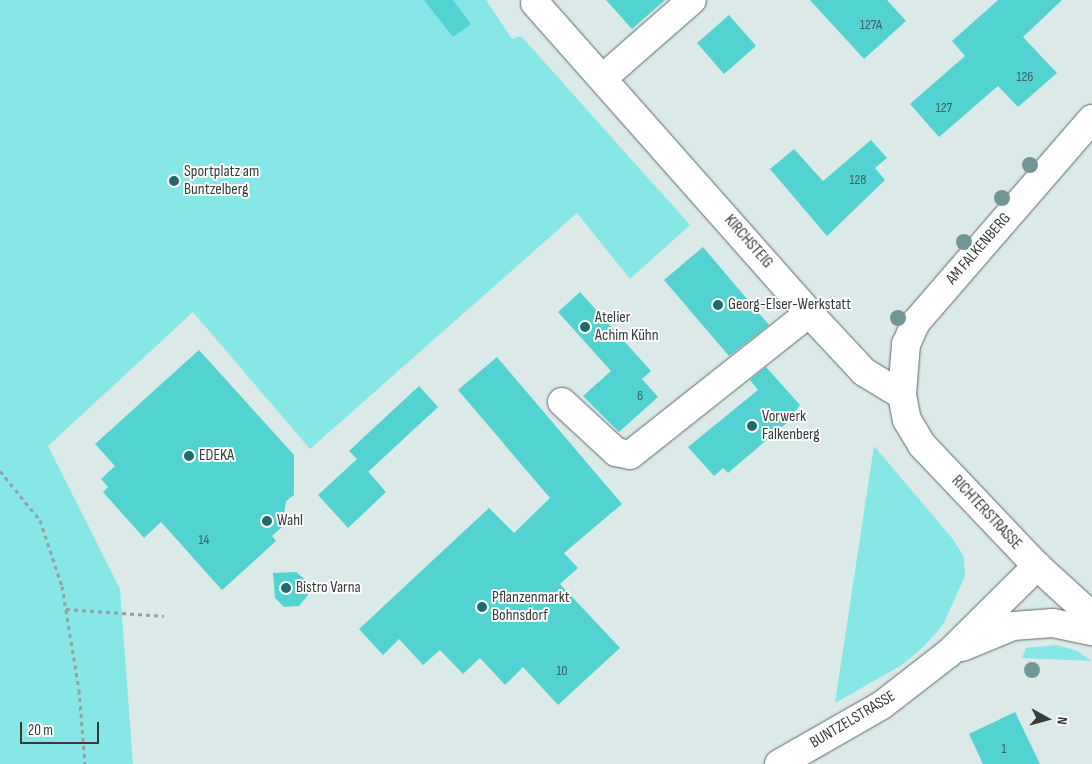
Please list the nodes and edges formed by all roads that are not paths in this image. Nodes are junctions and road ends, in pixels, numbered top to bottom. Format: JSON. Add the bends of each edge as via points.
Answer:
{"nodes":[{"id":1,"x":692,"y":0,"type":"edge"},
{"id":2,"x":535,"y":4,"type":"dead end"},
{"id":3,"x":603,"y":78,"type":"junction"},
{"id":4,"x":1092,"y":118,"type":"edge"},
{"id":5,"x":809,"y":313,"type":"junction"},
{"id":6,"x":902,"y":395,"type":"junction"},
{"id":7,"x":562,"y":402,"type":"dead end"},
{"id":8,"x":1036,"y":566,"type":"junction"},
{"id":9,"x":1092,"y":616,"type":"edge"},
{"id":10,"x":1092,"y":631,"type":"edge"},
{"id":11,"x":949,"y":653,"type":"junction"},
{"id":12,"x":779,"y":764,"type":"edge"}],
"edges":[{"from":1,"to":3,"type":"street"},
{"from":2,"to":3,"type":"street","name":"KIRCHSTEIG"},
{"from":3,"to":5,"type":"street","name":"KIRCHSTEIG"},
{"from":4,"to":6,"type":"street","name":"AM FALKENBERG","via":[[916,322],[906,344]]},
{"from":5,"to":6,"type":"street","name":"KIRCHSTEIG","via":[[864,372]]},
{"from":5,"to":7,"type":"street","via":[[630,454],[616,452]]},
{"from":6,"to":8,"type":"street","name":"RICHTERSTRASSE","via":[[906,420],[922,445]]},
{"from":8,"to":9,"type":"street","name":"RICHTERSTRASSE"},
{"from":8,"to":11,"type":"street","name":"BUNTZELSTRASSE"},
{"from":10,"to":11,"type":"street","name":"BUNTZELSTRASSE","via":[[1053,623],[1013,626]]},
{"from":11,"to":12,"type":"street","name":"BUNTZELSTRASSE","via":[[882,705]]}]}
